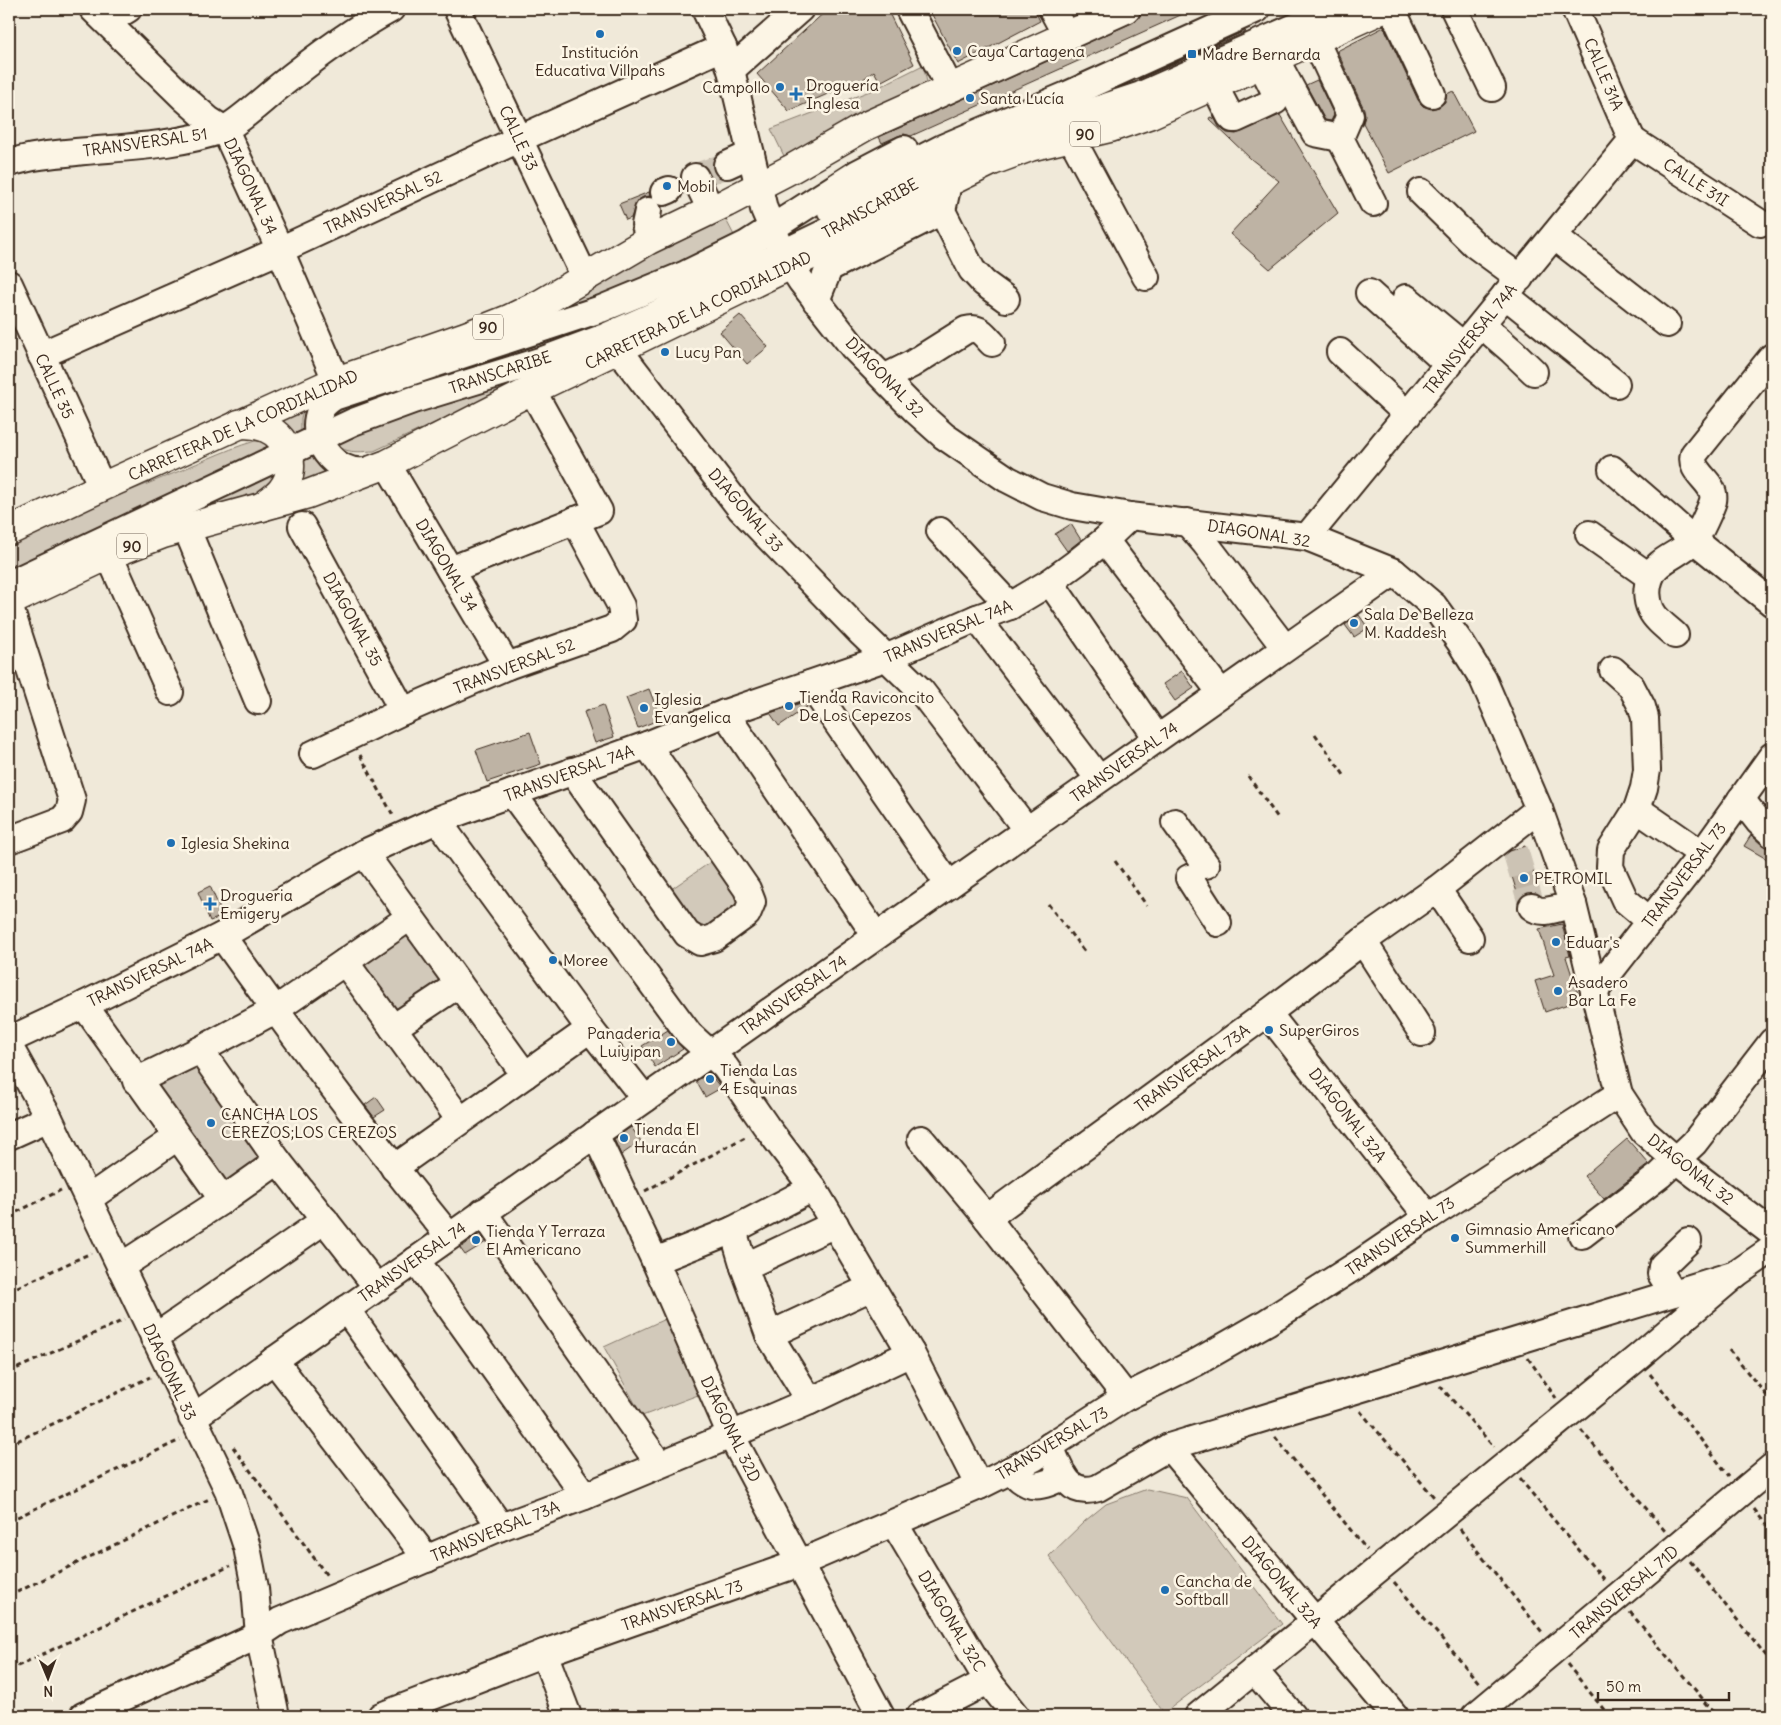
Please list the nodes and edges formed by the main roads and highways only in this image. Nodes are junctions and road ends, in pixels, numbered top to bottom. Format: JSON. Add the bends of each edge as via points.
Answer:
{"nodes":[{"id":1,"x":1126,"y":9,"type":"edge"},
{"id":2,"x":1383,"y":9,"type":"edge"},
{"id":3,"x":648,"y":240,"type":"junction"},
{"id":4,"x":334,"y":381,"type":"junction"},
{"id":5,"x":238,"y":424,"type":"junction"},
{"id":6,"x":261,"y":508,"type":"junction"},
{"id":7,"x":9,"y":531,"type":"edge"},
{"id":8,"x":9,"y":604,"type":"edge"}],
"edges":[{"from":1,"to":3,"type":"highway","name":"CARRETERA DE LA CORDIALIDAD","number":"90","via":[[866,126],[758,186]]},
{"from":2,"to":6,"type":"highway","name":"CARRETERA DE LA CORDIALIDAD","number":"90","via":[[1136,120],[1010,154],[947,183],[866,228],[780,247],[618,349],[387,464],[332,486]]},
{"from":3,"to":4,"type":"highway","via":[[422,336]]},
{"from":3,"to":4,"type":"highway","name":"CARRETERA DE LA CORDIALIDAD","number":"90","via":[[509,319]]},
{"from":4,"to":5,"type":"highway","name":"CARRETERA DE LA CORDIALIDAD","number":"90"},
{"from":5,"to":6,"type":"highway","via":[[266,428],[277,435],[287,448],[288,479],[281,491]]},
{"from":5,"to":7,"type":"highway","name":"CARRETERA DE LA CORDIALIDAD","number":"90"},
{"from":6,"to":8,"type":"highway","name":"CARRETERA DE LA CORDIALIDAD","number":"90","via":[[186,527],[109,555]]}]}
